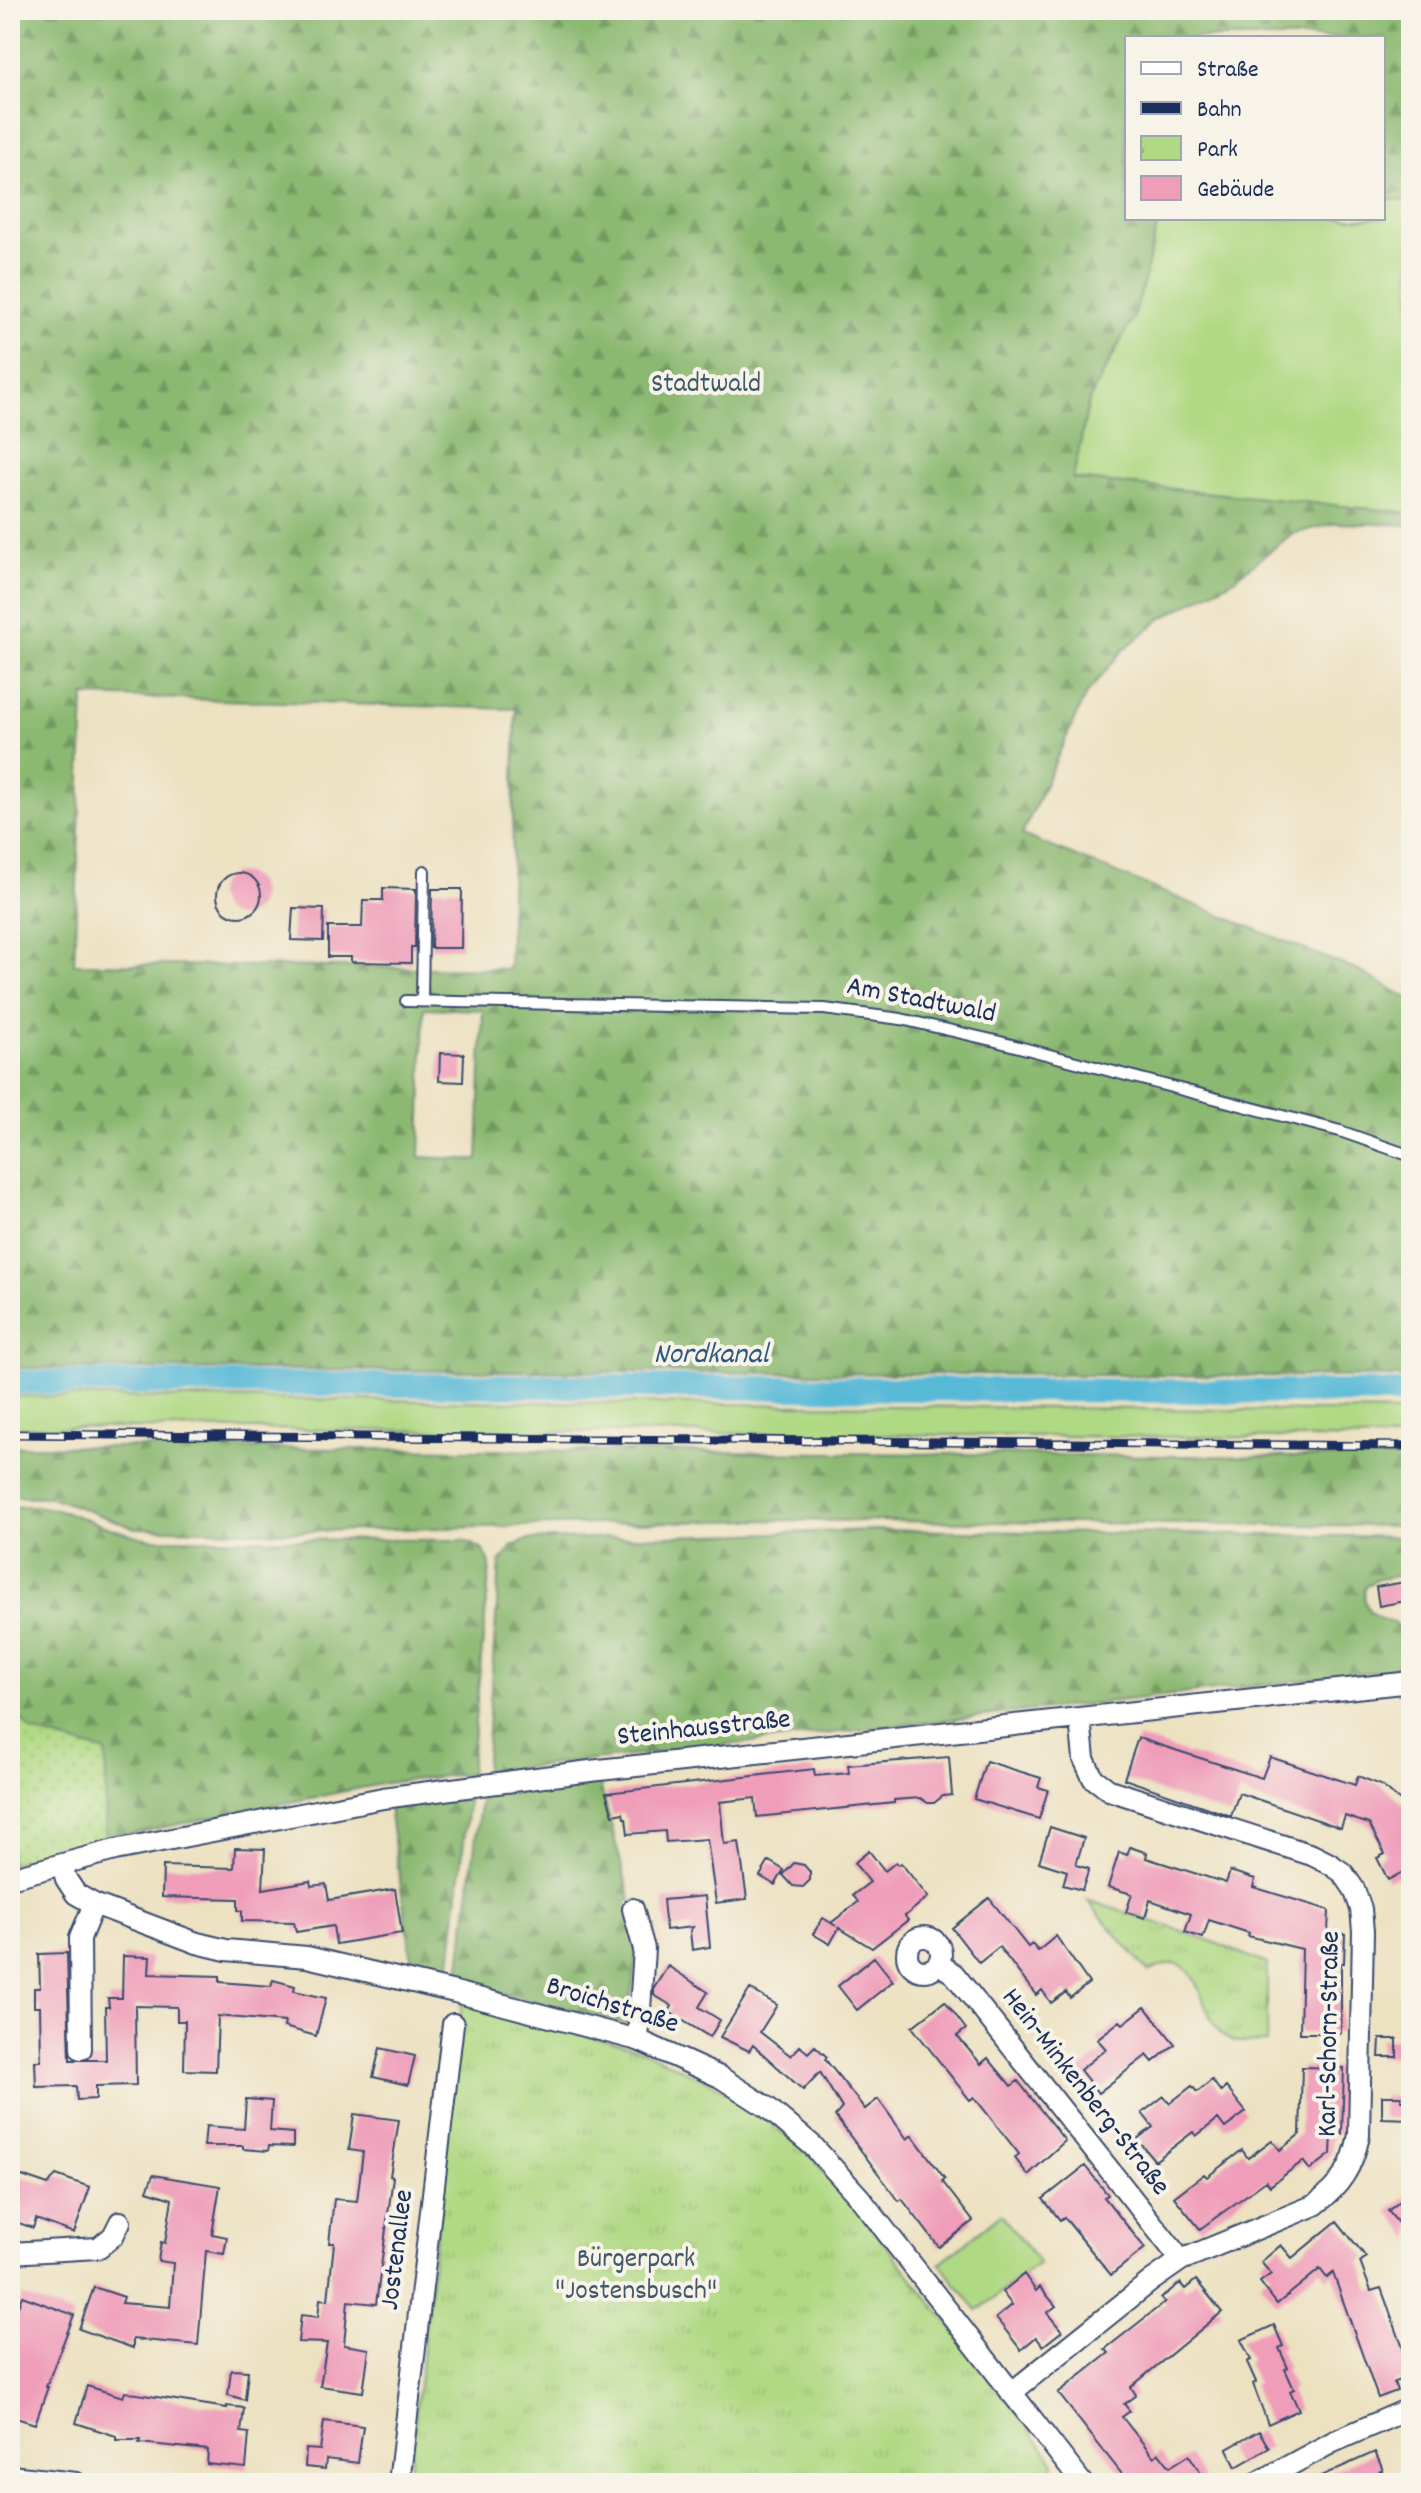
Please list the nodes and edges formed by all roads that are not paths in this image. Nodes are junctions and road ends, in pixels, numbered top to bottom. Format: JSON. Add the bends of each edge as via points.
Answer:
{"nodes":[{"id":1,"x":424,"y":871,"type":"dead end"},
{"id":2,"x":406,"y":1001,"type":"dead end"},
{"id":3,"x":422,"y":1001,"type":"junction"},
{"id":4,"x":1411,"y":1156,"type":"edge"},
{"id":5,"x":1411,"y":1682,"type":"edge"},
{"id":6,"x":1080,"y":1718,"type":"junction"},
{"id":7,"x":62,"y":1864,"type":"junction"},
{"id":8,"x":10,"y":1878,"type":"edge"},
{"id":9,"x":94,"y":1904,"type":"junction"},
{"id":10,"x":633,"y":1909,"type":"dead end"},
{"id":11,"x":939,"y":1964,"type":"dead end"},
{"id":12,"x":453,"y":2024,"type":"dead end"},
{"id":13,"x":638,"y":2040,"type":"junction"},
{"id":14,"x":81,"y":2049,"type":"dead end"},
{"id":15,"x":120,"y":2222,"type":"dead end"},
{"id":16,"x":10,"y":2253,"type":"edge"},
{"id":17,"x":1181,"y":2260,"type":"junction"},
{"id":18,"x":1011,"y":2393,"type":"junction"},
{"id":19,"x":1411,"y":2408,"type":"edge"},
{"id":20,"x":10,"y":2476,"type":"edge"},
{"id":21,"x":76,"y":2483,"type":"edge"},
{"id":22,"x":399,"y":2483,"type":"edge"},
{"id":23,"x":1082,"y":2483,"type":"edge"},
{"id":24,"x":1257,"y":2483,"type":"edge"}],
"edges":[{"from":1,"to":3,"type":"lane"},
{"from":2,"to":3,"type":"lane","name":"Am Stadtwald"},
{"from":3,"to":4,"type":"lane","name":"Am Stadtwald","via":[[824,1009],[901,1019],[1340,1131]]},
{"from":5,"to":6,"type":"street","name":"Steinhausstraße"},
{"from":6,"to":7,"type":"street","name":"Steinhausstraße","via":[[383,1798]]},
{"from":6,"to":17,"type":"street","name":"Karl-Schorn-Straße","via":[[1084,1759],[1093,1778],[1109,1790],[1312,1855],[1343,1873],[1361,1909],[1359,2135],[1347,2174],[1315,2205]]},
{"from":7,"to":8,"type":"street","name":"Steinhausstraße"},
{"from":7,"to":9,"type":"street","name":"Broichstraße","via":[[76,1894]]},
{"from":9,"to":13,"type":"street","name":"Broichstraße","via":[[197,1943],[307,1957]]},
{"from":9,"to":14,"type":"street","via":[[80,1938]]},
{"from":10,"to":13,"type":"street","via":[[644,1949]]},
{"from":11,"to":17,"type":"street","name":"Hein-Minkenberg-Straße","via":[[954,1974]]},
{"from":12,"to":22,"type":"street","name":"Jostenallee"},
{"from":13,"to":18,"type":"street","name":"Broichstraße","via":[[720,2077],[813,2146],[860,2198]]},
{"from":15,"to":16,"type":"street","via":[[98,2248]]},
{"from":17,"to":18,"type":"street","name":"Karl-Schorn-Straße"},
{"from":18,"to":23,"type":"street","name":"Broichstraße"},
{"from":19,"to":24,"type":"street"},
{"from":20,"to":21,"type":"street"}]}
